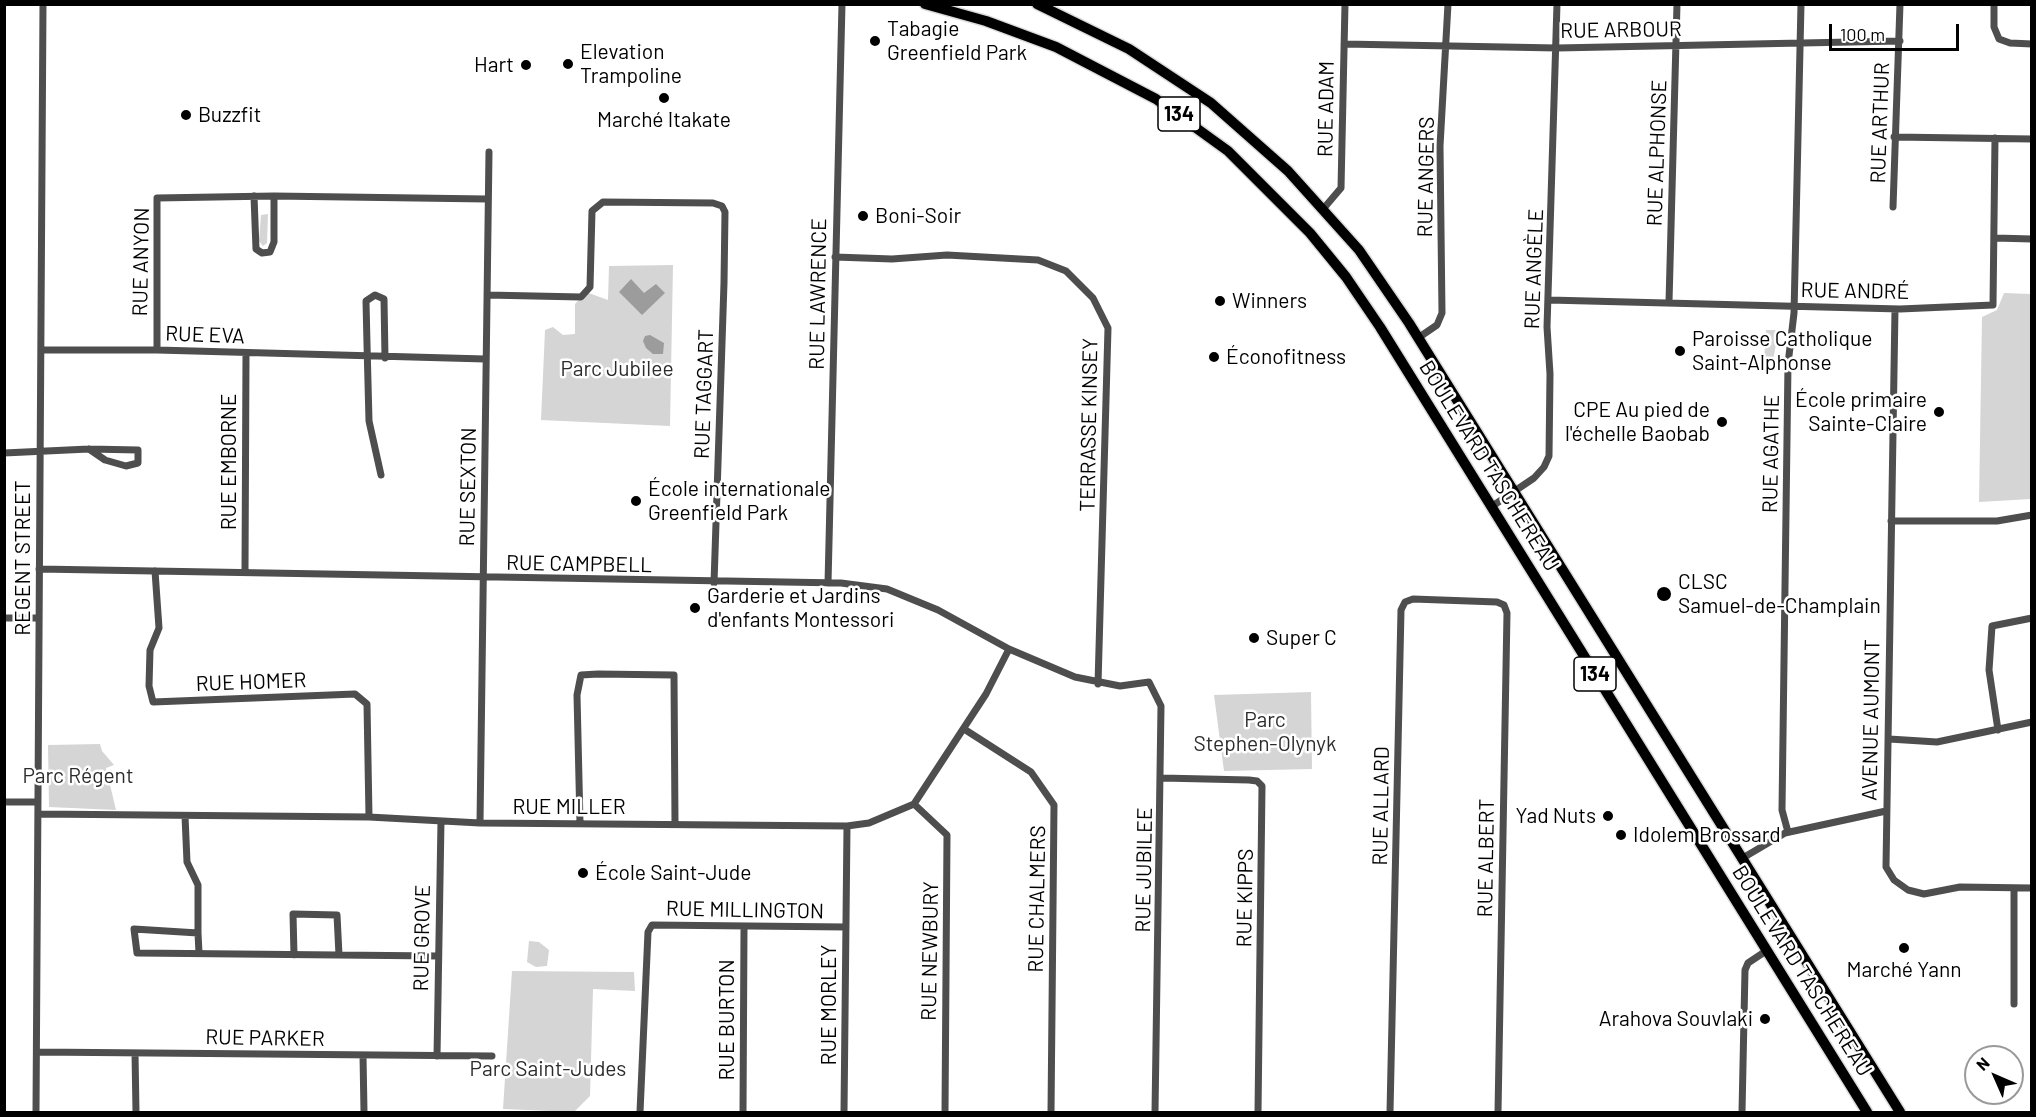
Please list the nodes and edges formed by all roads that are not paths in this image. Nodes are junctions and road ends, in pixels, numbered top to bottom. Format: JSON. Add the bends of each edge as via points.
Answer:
{"nodes":[{"id":1,"x":43,"y":4,"type":"edge"},
{"id":2,"x":842,"y":4,"type":"edge"},
{"id":3,"x":926,"y":4,"type":"edge"},
{"id":4,"x":1038,"y":4,"type":"edge"},
{"id":5,"x":1345,"y":4,"type":"edge"},
{"id":6,"x":1448,"y":4,"type":"edge"},
{"id":7,"x":1557,"y":4,"type":"edge"},
{"id":8,"x":1677,"y":4,"type":"edge"},
{"id":9,"x":1802,"y":4,"type":"edge"},
{"id":10,"x":1900,"y":4,"type":"edge"},
{"id":11,"x":1994,"y":4,"type":"edge"},
{"id":12,"x":1899,"y":41,"type":"junction"},
{"id":13,"x":1344,"y":44,"type":"junction"},
{"id":14,"x":1801,"y":44,"type":"junction"},
{"id":15,"x":2031,"y":44,"type":"edge"},
{"id":16,"x":1676,"y":45,"type":"junction"},
{"id":17,"x":1447,"y":46,"type":"junction"},
{"id":18,"x":1557,"y":48,"type":"junction"},
{"id":19,"x":1894,"y":137,"type":"junction"},
{"id":20,"x":1995,"y":138,"type":"junction"},
{"id":21,"x":2031,"y":139,"type":"edge"},
{"id":22,"x":489,"y":152,"type":"dead end"},
{"id":23,"x":254,"y":196,"type":"junction"},
{"id":24,"x":274,"y":196,"type":"junction"},
{"id":25,"x":487,"y":199,"type":"junction"},
{"id":26,"x":1893,"y":207,"type":"dead end"},
{"id":27,"x":1324,"y":208,"type":"junction"},
{"id":28,"x":1995,"y":238,"type":"junction"},
{"id":29,"x":2031,"y":239,"type":"edge"},
{"id":30,"x":835,"y":257,"type":"junction"},
{"id":31,"x":487,"y":295,"type":"junction"},
{"id":32,"x":1549,"y":300,"type":"junction"},
{"id":33,"x":1669,"y":302,"type":"junction"},
{"id":34,"x":1793,"y":306,"type":"junction"},
{"id":35,"x":1894,"y":309,"type":"junction"},
{"id":36,"x":1418,"y":338,"type":"junction"},
{"id":37,"x":41,"y":350,"type":"junction"},
{"id":38,"x":157,"y":350,"type":"junction"},
{"id":39,"x":246,"y":354,"type":"junction"},
{"id":40,"x":368,"y":358,"type":"junction"},
{"id":41,"x":385,"y":358,"type":"junction"},
{"id":42,"x":485,"y":359,"type":"junction"},
{"id":43,"x":89,"y":449,"type":"junction"},
{"id":44,"x":40,"y":452,"type":"junction"},
{"id":45,"x":4,"y":453,"type":"edge"},
{"id":46,"x":381,"y":475,"type":"dead end"},
{"id":47,"x":1514,"y":493,"type":"junction"},
{"id":48,"x":1491,"y":507,"type":"junction"},
{"id":49,"x":2031,"y":515,"type":"edge"},
{"id":50,"x":1891,"y":521,"type":"junction"},
{"id":51,"x":39,"y":569,"type":"junction"},
{"id":52,"x":156,"y":570,"type":"junction"},
{"id":53,"x":245,"y":571,"type":"junction"},
{"id":54,"x":483,"y":578,"type":"junction"},
{"id":55,"x":714,"y":583,"type":"junction"},
{"id":56,"x":828,"y":583,"type":"junction"},
{"id":57,"x":1504,"y":605,"type":"joint"},
{"id":58,"x":4,"y":618,"type":"edge"},
{"id":59,"x":39,"y":618,"type":"junction"},
{"id":60,"x":2031,"y":618,"type":"edge"},
{"id":61,"x":1009,"y":649,"type":"junction"},
{"id":62,"x":1098,"y":684,"type":"junction"},
{"id":63,"x":2031,"y":722,"type":"edge"},
{"id":64,"x":964,"y":729,"type":"junction"},
{"id":65,"x":1998,"y":730,"type":"junction"},
{"id":66,"x":1888,"y":739,"type":"junction"},
{"id":67,"x":1162,"y":778,"type":"junction"},
{"id":68,"x":4,"y":802,"type":"edge"},
{"id":69,"x":38,"y":802,"type":"junction"},
{"id":70,"x":914,"y":804,"type":"junction"},
{"id":71,"x":1886,"y":811,"type":"junction"},
{"id":72,"x":38,"y":814,"type":"junction"},
{"id":73,"x":185,"y":816,"type":"junction"},
{"id":74,"x":369,"y":817,"type":"junction"},
{"id":75,"x":441,"y":821,"type":"junction"},
{"id":76,"x":480,"y":823,"type":"junction"},
{"id":77,"x":675,"y":823,"type":"junction"},
{"id":78,"x":580,"y":824,"type":"junction"},
{"id":79,"x":847,"y":826,"type":"junction"},
{"id":80,"x":1788,"y":832,"type":"junction"},
{"id":81,"x":1741,"y":859,"type":"junction"},
{"id":82,"x":2014,"y":888,"type":"junction"},
{"id":83,"x":2031,"y":888,"type":"edge"},
{"id":84,"x":846,"y":927,"type":"junction"},
{"id":85,"x":744,"y":928,"type":"junction"},
{"id":86,"x":198,"y":933,"type":"junction"},
{"id":87,"x":1766,"y":951,"type":"junction"},
{"id":88,"x":199,"y":953,"type":"junction"},
{"id":89,"x":294,"y":955,"type":"junction"},
{"id":90,"x":339,"y":955,"type":"junction"},
{"id":91,"x":438,"y":957,"type":"junction"},
{"id":92,"x":2014,"y":1004,"type":"dead end"},
{"id":93,"x":37,"y":1052,"type":"junction"},
{"id":94,"x":135,"y":1053,"type":"junction"},
{"id":95,"x":363,"y":1055,"type":"junction"},
{"id":96,"x":437,"y":1056,"type":"junction"},
{"id":97,"x":492,"y":1056,"type":"dead end"},
{"id":98,"x":36,"y":1113,"type":"edge"},
{"id":99,"x":136,"y":1113,"type":"edge"},
{"id":100,"x":364,"y":1113,"type":"edge"},
{"id":101,"x":640,"y":1113,"type":"edge"},
{"id":102,"x":743,"y":1113,"type":"edge"},
{"id":103,"x":844,"y":1113,"type":"edge"},
{"id":104,"x":945,"y":1113,"type":"edge"},
{"id":105,"x":1051,"y":1113,"type":"edge"},
{"id":106,"x":1155,"y":1113,"type":"edge"},
{"id":107,"x":1257,"y":1113,"type":"edge"},
{"id":108,"x":1390,"y":1113,"type":"edge"},
{"id":109,"x":1498,"y":1113,"type":"edge"},
{"id":110,"x":1742,"y":1113,"type":"edge"},
{"id":111,"x":1867,"y":1113,"type":"edge"},
{"id":112,"x":1899,"y":1113,"type":"edge"}],
"edges":[{"from":1,"to":37,"type":"street","name":"REGENT STREET"},
{"from":2,"to":30,"type":"street","name":"RUE LAWRENCE"},
{"from":3,"to":48,"type":"main road","name":"BOULEVARD TASCHEREAU","number":"134","via":[[1010,30],[1091,63],[1183,116],[1239,160],[1304,225],[1353,287]]},
{"from":4,"to":27,"type":"main road","name":"BOULEVARD TASCHEREAU","number":"134","via":[[1129,49],[1204,98],[1266,150]]},
{"from":5,"to":13,"type":"street","name":"RUE ADAM"},
{"from":6,"to":17,"type":"street","name":"RUE ANGERS"},
{"from":7,"to":18,"type":"street","name":"RUE ANGÈLE"},
{"from":8,"to":16,"type":"street","name":"RUE ALPHONSE"},
{"from":9,"to":14,"type":"street","name":"RUE AGATHE"},
{"from":10,"to":12,"type":"street","name":"RUE ARTHUR"},
{"from":11,"to":15,"type":"street","via":[[1994,27],[1999,39],[2010,44]]},
{"from":12,"to":14,"type":"street","name":"RUE ARBOUR"},
{"from":12,"to":19,"type":"street","name":"RUE ARTHUR"},
{"from":13,"to":17,"type":"street","name":"RUE ARBOUR"},
{"from":13,"to":27,"type":"street","name":"RUE ADAM","via":[[1341,188]]},
{"from":14,"to":16,"type":"street","name":"RUE ARBOUR"},
{"from":14,"to":34,"type":"street","name":"RUE AGATHE"},
{"from":16,"to":18,"type":"street","name":"RUE ARBOUR"},
{"from":16,"to":33,"type":"street","name":"RUE ALPHONSE"},
{"from":17,"to":18,"type":"street","name":"RUE ARBOUR"},
{"from":17,"to":36,"type":"street","name":"RUE ANGERS","via":[[1440,146],[1442,314],[1437,326]]},
{"from":18,"to":32,"type":"street","name":"RUE ANGÈLE"},
{"from":19,"to":20,"type":"street"},
{"from":19,"to":26,"type":"street","name":"RUE ARTHUR"},
{"from":20,"to":21,"type":"street"},
{"from":20,"to":28,"type":"street","name":"RUE ANDRÉ"},
{"from":22,"to":25,"type":"street","name":"RUE SEXTON"},
{"from":23,"to":24,"type":"street","name":"RUE ANYON"},
{"from":23,"to":24,"type":"street","via":[[255,242],[262,253],[270,252],[273,242]]},
{"from":23,"to":38,"type":"street","name":"RUE ANYON","via":[[157,198]]},
{"from":24,"to":25,"type":"street","name":"RUE ANYON"},
{"from":25,"to":31,"type":"street","name":"RUE SEXTON"},
{"from":27,"to":36,"type":"main road","name":"BOULEVARD TASCHEREAU","number":"134","via":[[1372,268]]},
{"from":28,"to":29,"type":"street"},
{"from":28,"to":35,"type":"street","name":"RUE ANDRÉ","via":[[1993,305]]},
{"from":30,"to":56,"type":"street","name":"RUE LAWRENCE"},
{"from":30,"to":62,"type":"street","name":"TERRASSE KINSEY","via":[[892,259],[947,255],[1038,260],[1066,272],[1093,298],[1108,328]]},
{"from":31,"to":42,"type":"street","name":"RUE SEXTON"},
{"from":31,"to":55,"type":"street","name":"RUE TAGGART","via":[[580,297],[590,287],[592,212],[603,202],[722,206],[724,279]]},
{"from":32,"to":33,"type":"street","name":"RUE ANDRÉ"},
{"from":32,"to":47,"type":"street","name":"RUE ANGÈLE","via":[[1549,456],[1541,471]]},
{"from":33,"to":34,"type":"street","name":"RUE ANDRÉ"},
{"from":34,"to":35,"type":"street","name":"RUE ANDRÉ"},
{"from":34,"to":80,"type":"street","name":"RUE AGATHE","via":[[1788,364],[1782,803]]},
{"from":35,"to":50,"type":"street","name":"AVENUE AUMONT"},
{"from":36,"to":47,"type":"main road","name":"BOULEVARD TASCHEREAU","number":"134"},
{"from":37,"to":38,"type":"street","name":"RUE EVA"},
{"from":37,"to":44,"type":"street","name":"REGENT STREET"},
{"from":38,"to":39,"type":"street","name":"RUE EVA"},
{"from":39,"to":40,"type":"street","name":"RUE EVA"},
{"from":39,"to":53,"type":"street","name":"RUE EMBORNE"},
{"from":40,"to":41,"type":"street","name":"RUE EVA"},
{"from":40,"to":41,"type":"street","via":[[366,301],[375,295],[384,300]]},
{"from":40,"to":46,"type":"street","via":[[369,421]]},
{"from":41,"to":42,"type":"street","name":"RUE EVA"},
{"from":42,"to":54,"type":"street","name":"RUE SEXTON"},
{"from":43,"to":43,"type":"street","via":[[138,450],[138,463],[126,466],[105,460]]},
{"from":43,"to":44,"type":"street"},
{"from":44,"to":45,"type":"street"},
{"from":44,"to":51,"type":"street","name":"REGENT STREET"},
{"from":47,"to":48,"type":"street","name":"RUE ANGÈLE"},
{"from":47,"to":81,"type":"main road","name":"BOULEVARD TASCHEREAU","number":"134"},
{"from":48,"to":87,"type":"main road","name":"BOULEVARD TASCHEREAU","number":"134"},
{"from":49,"to":50,"type":"street","via":[[1997,521]]},
{"from":50,"to":66,"type":"street","name":"AVENUE AUMONT"},
{"from":51,"to":52,"type":"street","name":"RUE CAMPBELL"},
{"from":51,"to":59,"type":"street","name":"REGENT STREET"},
{"from":52,"to":53,"type":"street","name":"RUE CAMPBELL"},
{"from":52,"to":74,"type":"street","name":"RUE HOMER","via":[[159,628],[150,650],[149,686],[153,702],[355,694],[367,704]]},
{"from":53,"to":54,"type":"street","name":"RUE CAMPBELL"},
{"from":54,"to":55,"type":"street","name":"RUE CAMPBELL"},
{"from":54,"to":76,"type":"street","name":"RUE SEXTON"},
{"from":55,"to":56,"type":"street","name":"RUE CAMPBELL"},
{"from":56,"to":61,"type":"street","name":"RUE CAMPBELL","via":[[887,589],[938,610]]},
{"from":57,"to":108,"type":"street","name":"RUE ALLARD","via":[[1413,599],[1401,608]]},
{"from":57,"to":109,"type":"street","name":"RUE ALBERT","via":[[1507,613]]},
{"from":58,"to":59,"type":"street"},
{"from":59,"to":69,"type":"street","name":"REGENT STREET"},
{"from":60,"to":65,"type":"street","via":[[1992,626],[1989,670]]},
{"from":61,"to":62,"type":"street","name":"RUE CAMPBELL"},
{"from":61,"to":64,"type":"street"},
{"from":62,"to":67,"type":"street","name":"RUE JUBILEE","via":[[1149,682],[1161,706]]},
{"from":63,"to":65,"type":"street"},
{"from":64,"to":70,"type":"street"},
{"from":64,"to":105,"type":"street","name":"RUE CHALMERS","via":[[1031,772],[1054,805]]},
{"from":65,"to":66,"type":"street","via":[[1937,742]]},
{"from":66,"to":71,"type":"street","name":"AVENUE AUMONT"},
{"from":67,"to":106,"type":"street","name":"RUE JUBILEE"},
{"from":67,"to":107,"type":"street","name":"RUE KIPPS","via":[[1249,780],[1262,786]]},
{"from":68,"to":69,"type":"street"},
{"from":69,"to":72,"type":"street","name":"REGENT STREET"},
{"from":70,"to":79,"type":"street","name":"RUE MILLER","via":[[869,823]]},
{"from":70,"to":104,"type":"street","name":"RUE NEWBURY","via":[[947,835]]},
{"from":71,"to":80,"type":"street"},
{"from":71,"to":82,"type":"street","name":"AVENUE AUMONT","via":[[1886,867],[1894,880],[1908,890],[1924,894],[1960,887]]},
{"from":72,"to":73,"type":"street","name":"RUE MILLER"},
{"from":72,"to":93,"type":"street","name":"REGENT STREET"},
{"from":73,"to":74,"type":"street","name":"RUE MILLER"},
{"from":73,"to":86,"type":"street","via":[[187,862],[198,885]]},
{"from":74,"to":75,"type":"street","name":"RUE MILLER"},
{"from":75,"to":76,"type":"street","name":"RUE MILLER"},
{"from":75,"to":91,"type":"street","name":"RUE GROVE"},
{"from":76,"to":78,"type":"street","name":"RUE MILLER"},
{"from":77,"to":78,"type":"street","name":"RUE MILLER"},
{"from":77,"to":78,"type":"street","via":[[674,675],[598,674],[581,675],[577,695]]},
{"from":77,"to":79,"type":"street","name":"RUE MILLER"},
{"from":79,"to":84,"type":"street","name":"RUE MORLEY"},
{"from":80,"to":81,"type":"street"},
{"from":81,"to":112,"type":"main road","name":"BOULEVARD TASCHEREAU","number":"134"},
{"from":82,"to":83,"type":"street","name":"AVENUE AUMONT"},
{"from":82,"to":92,"type":"street"},
{"from":84,"to":85,"type":"street","name":"RUE MILLINGTON"},
{"from":84,"to":103,"type":"street","name":"RUE MORLEY"},
{"from":85,"to":101,"type":"street","name":"RUE MILLINGTON","via":[[652,925],[648,932]]},
{"from":85,"to":102,"type":"street","name":"RUE BURTON"},
{"from":86,"to":88,"type":"street"},
{"from":86,"to":88,"type":"street","via":[[134,930],[137,953]]},
{"from":87,"to":110,"type":"street","via":[[1748,963],[1745,970]]},
{"from":87,"to":111,"type":"main road","name":"BOULEVARD TASCHEREAU","number":"134"},
{"from":88,"to":89,"type":"street"},
{"from":89,"to":90,"type":"street"},
{"from":89,"to":90,"type":"street","via":[[293,914],[337,915]]},
{"from":90,"to":91,"type":"street"},
{"from":91,"to":96,"type":"street","name":"RUE GROVE"},
{"from":93,"to":94,"type":"street","name":"RUE PARKER"},
{"from":93,"to":98,"type":"street","name":"REGENT STREET"},
{"from":94,"to":95,"type":"street","name":"RUE PARKER"},
{"from":94,"to":99,"type":"street"},
{"from":95,"to":96,"type":"street","name":"RUE PARKER"},
{"from":95,"to":100,"type":"street"},
{"from":96,"to":97,"type":"street","name":"RUE PARKER"}]}
